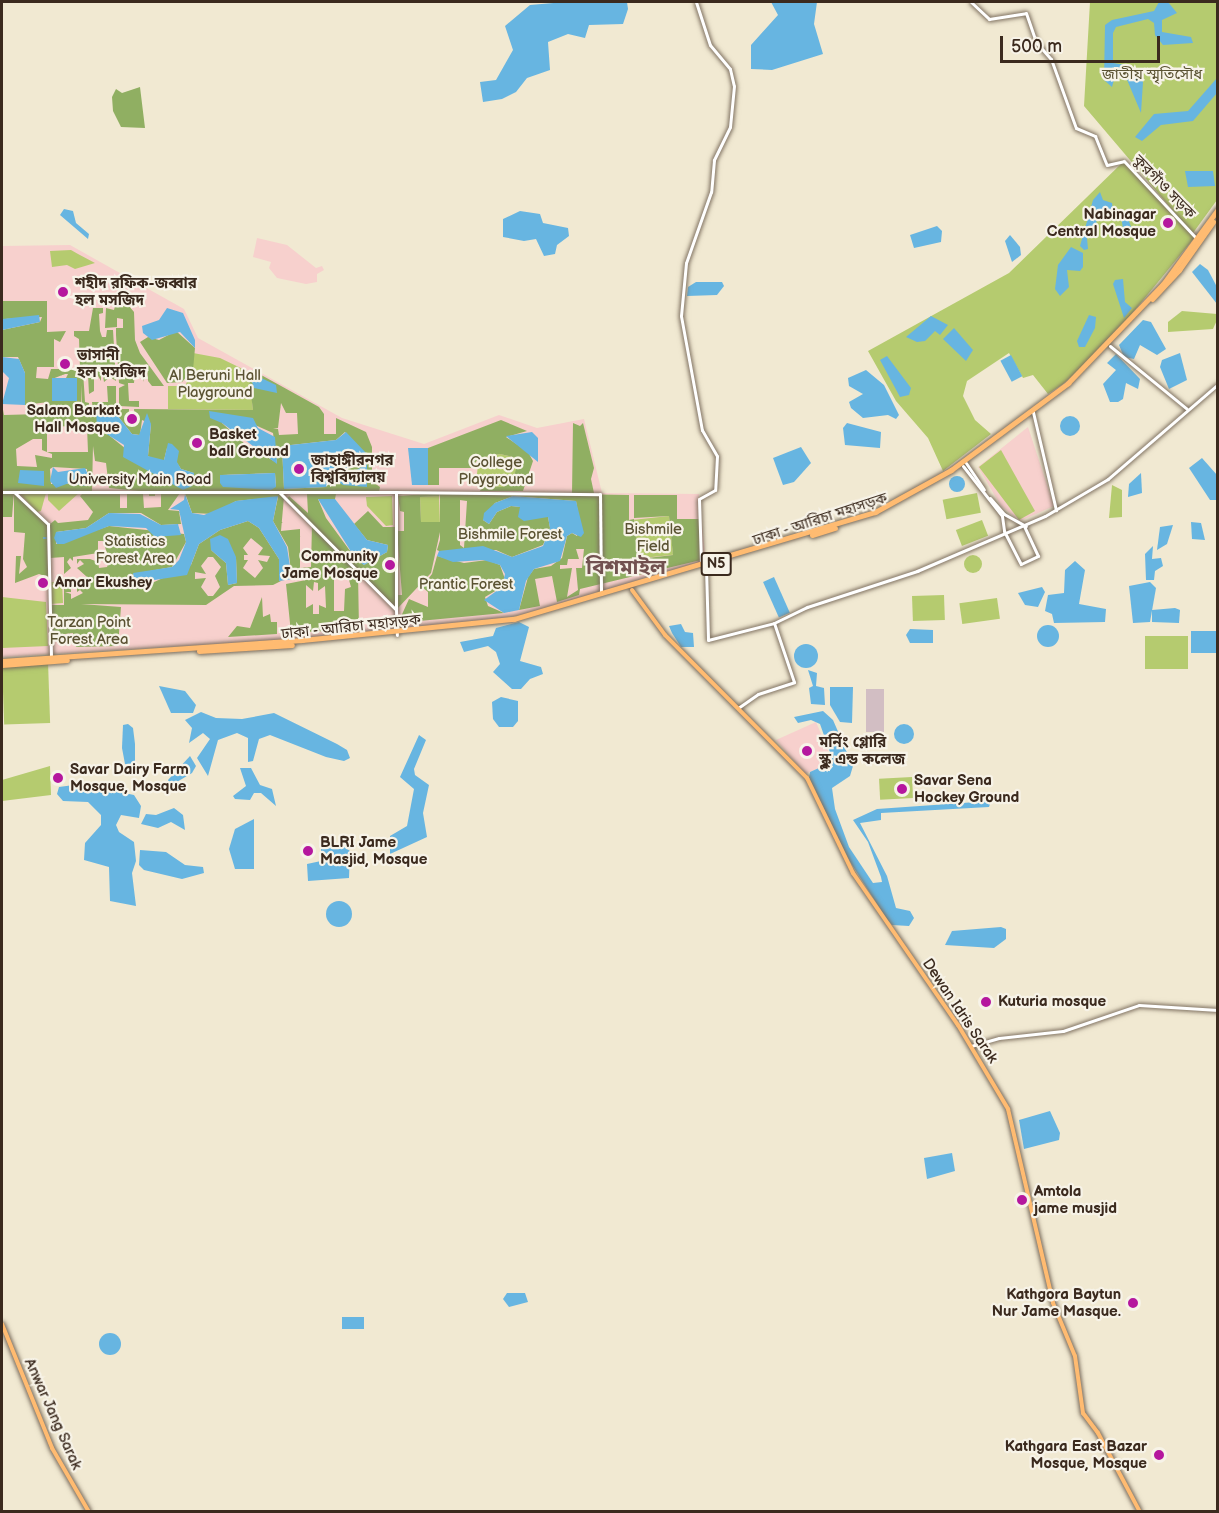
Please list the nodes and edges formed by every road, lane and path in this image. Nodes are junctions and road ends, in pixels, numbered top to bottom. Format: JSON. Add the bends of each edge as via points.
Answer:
{"nodes":[{"id":1,"x":971,"y":2,"type":"edge"},
{"id":2,"x":697,"y":4,"type":"edge"},
{"id":3,"x":1218,"y":204,"type":"edge"},
{"id":4,"x":1218,"y":209,"type":"edge"},
{"id":5,"x":1218,"y":215,"type":"edge"},
{"id":6,"x":1195,"y":237,"type":"junction"},
{"id":7,"x":1132,"y":317,"type":"junction"},
{"id":8,"x":1108,"y":345,"type":"junction"},
{"id":9,"x":1218,"y":384,"type":"edge"},
{"id":10,"x":1187,"y":409,"type":"junction"},
{"id":11,"x":1034,"y":412,"type":"junction"},
{"id":12,"x":964,"y":464,"type":"junction"},
{"id":13,"x":2,"y":492,"type":"edge"},
{"id":14,"x":14,"y":492,"type":"junction"},
{"id":15,"x":279,"y":492,"type":"junction"},
{"id":16,"x":396,"y":492,"type":"junction"},
{"id":17,"x":1056,"y":510,"type":"junction"},
{"id":18,"x":48,"y":524,"type":"junction"},
{"id":19,"x":1025,"y":526,"type":"junction"},
{"id":20,"x":1006,"y":535,"type":"junction"},
{"id":21,"x":703,"y":566,"type":"junction"},
{"id":22,"x":632,"y":590,"type":"junction"},
{"id":23,"x":601,"y":596,"type":"junction"},
{"id":24,"x":396,"y":610,"type":"junction"},
{"id":25,"x":774,"y":623,"type":"junction"},
{"id":26,"x":397,"y":633,"type":"junction"},
{"id":27,"x":98,"y":656,"type":"junction"},
{"id":28,"x":49,"y":658,"type":"junction"},
{"id":29,"x":2,"y":663,"type":"edge"},
{"id":30,"x":736,"y":709,"type":"junction"},
{"id":31,"x":1218,"y":1010,"type":"edge"},
{"id":32,"x":971,"y":1046,"type":"junction"},
{"id":33,"x":2,"y":1324,"type":"edge"},
{"id":34,"x":89,"y":1512,"type":"edge"},
{"id":35,"x":1140,"y":1512,"type":"edge"}],
"edges":[{"from":1,"to":6,"type":"street","name":"কুরগাঁও সড়ক","via":[[988,19],[1026,13],[1036,42],[1051,59],[1076,128],[1095,136],[1107,165],[1124,161]]},
{"from":2,"to":21,"type":"street","via":[[710,45],[730,69],[734,86],[730,127],[714,160],[711,192],[686,263],[681,316],[702,430],[717,456],[716,490],[699,499]]},
{"from":3,"to":6,"type":"highway"},
{"from":4,"to":7,"type":"highway","number":"N5","via":[[1179,264]]},
{"from":5,"to":8,"type":"highway","name":"ঢাকা - আরিচা মহাসড়ক","number":"N5","via":[[1152,299]]},
{"from":6,"to":7,"type":"highway"},
{"from":7,"to":8,"type":"highway","number":"N5"},
{"from":8,"to":10,"type":"street"},
{"from":8,"to":11,"type":"highway","name":"ঢাকা - আরিচা মহাসড়ক","number":"N5"},
{"from":8,"to":21,"type":"highway","name":"ঢাকা - আরিচা মহাসড়ক","number":"N5","via":[[1068,383],[980,450],[894,504]]},
{"from":9,"to":10,"type":"street"},
{"from":10,"to":17,"type":"street","via":[[1108,479]]},
{"from":11,"to":12,"type":"highway","name":"ঢাকা - আরিচা মহাসড়ক","number":"N5"},
{"from":11,"to":17,"type":"street"},
{"from":12,"to":19,"type":"street","via":[[1004,514]]},
{"from":12,"to":20,"type":"street","via":[[1002,516]]},
{"from":12,"to":21,"type":"highway","name":"ঢাকা - আরিচা মহাসড়ক","number":"N5","via":[[878,515]]},
{"from":13,"to":14,"type":"street","name":"University Main Road"},
{"from":14,"to":15,"type":"street","name":"University Main Road"},
{"from":14,"to":18,"type":"street"},
{"from":15,"to":16,"type":"street","name":"University Main Road"},
{"from":15,"to":24,"type":"street"},
{"from":16,"to":23,"type":"street","name":"University Main Road","via":[[600,494]]},
{"from":16,"to":24,"type":"street"},
{"from":17,"to":19,"type":"street"},
{"from":18,"to":28,"type":"street"},
{"from":18,"to":28,"type":"street"},
{"from":19,"to":20,"type":"street"},
{"from":19,"to":20,"type":"street","via":[[1038,556],[1029,562],[1020,563]]},
{"from":20,"to":25,"type":"street"},
{"from":21,"to":22,"type":"highway","name":"ঢাকা - আরিচা মহাসড়ক","number":"N5"},
{"from":21,"to":23,"type":"highway","name":"ঢাকা - আরিচা মহাসড়ক","number":"N5"},
{"from":21,"to":25,"type":"street","via":[[708,640]]},
{"from":22,"to":26,"type":"highway","name":"ঢাকা - আরিচা মহাসড়ক","number":"N5","via":[[512,622]]},
{"from":22,"to":30,"type":"main road","name":"Dewan Idris Sarak","via":[[665,635]]},
{"from":23,"to":26,"type":"highway","name":"ঢাকা - আরিচা মহাসড়ক","number":"N5","via":[[514,619]]},
{"from":24,"to":26,"type":"street"},
{"from":25,"to":30,"type":"street","via":[[794,682],[758,694]]},
{"from":26,"to":27,"type":"highway","name":"ঢাকা - আরিচা মহাসড়ক","number":"N5","via":[[235,651]]},
{"from":27,"to":28,"type":"highway","name":"ঢাকা - আরিচা মহাসড়ক","number":"N5"},
{"from":27,"to":29,"type":"highway","name":"ঢাকা - আরিচা মহাসড়ক","number":"N5"},
{"from":28,"to":29,"type":"highway","name":"ঢাকা - আরিচা মহাসড়ক","number":"N5"},
{"from":30,"to":32,"type":"main road","name":"Dewan Idris Sarak","via":[[807,778],[846,861]]},
{"from":31,"to":32,"type":"street","via":[[1134,1006],[1063,1031],[999,1038]]},
{"from":32,"to":35,"type":"main road","name":"Dewan Idris Sarak","via":[[1008,1109],[1053,1303],[1075,1356],[1083,1413],[1098,1433]]},
{"from":33,"to":34,"type":"main road","name":"Anwar Jang Sarak","via":[[52,1448]]}]}
